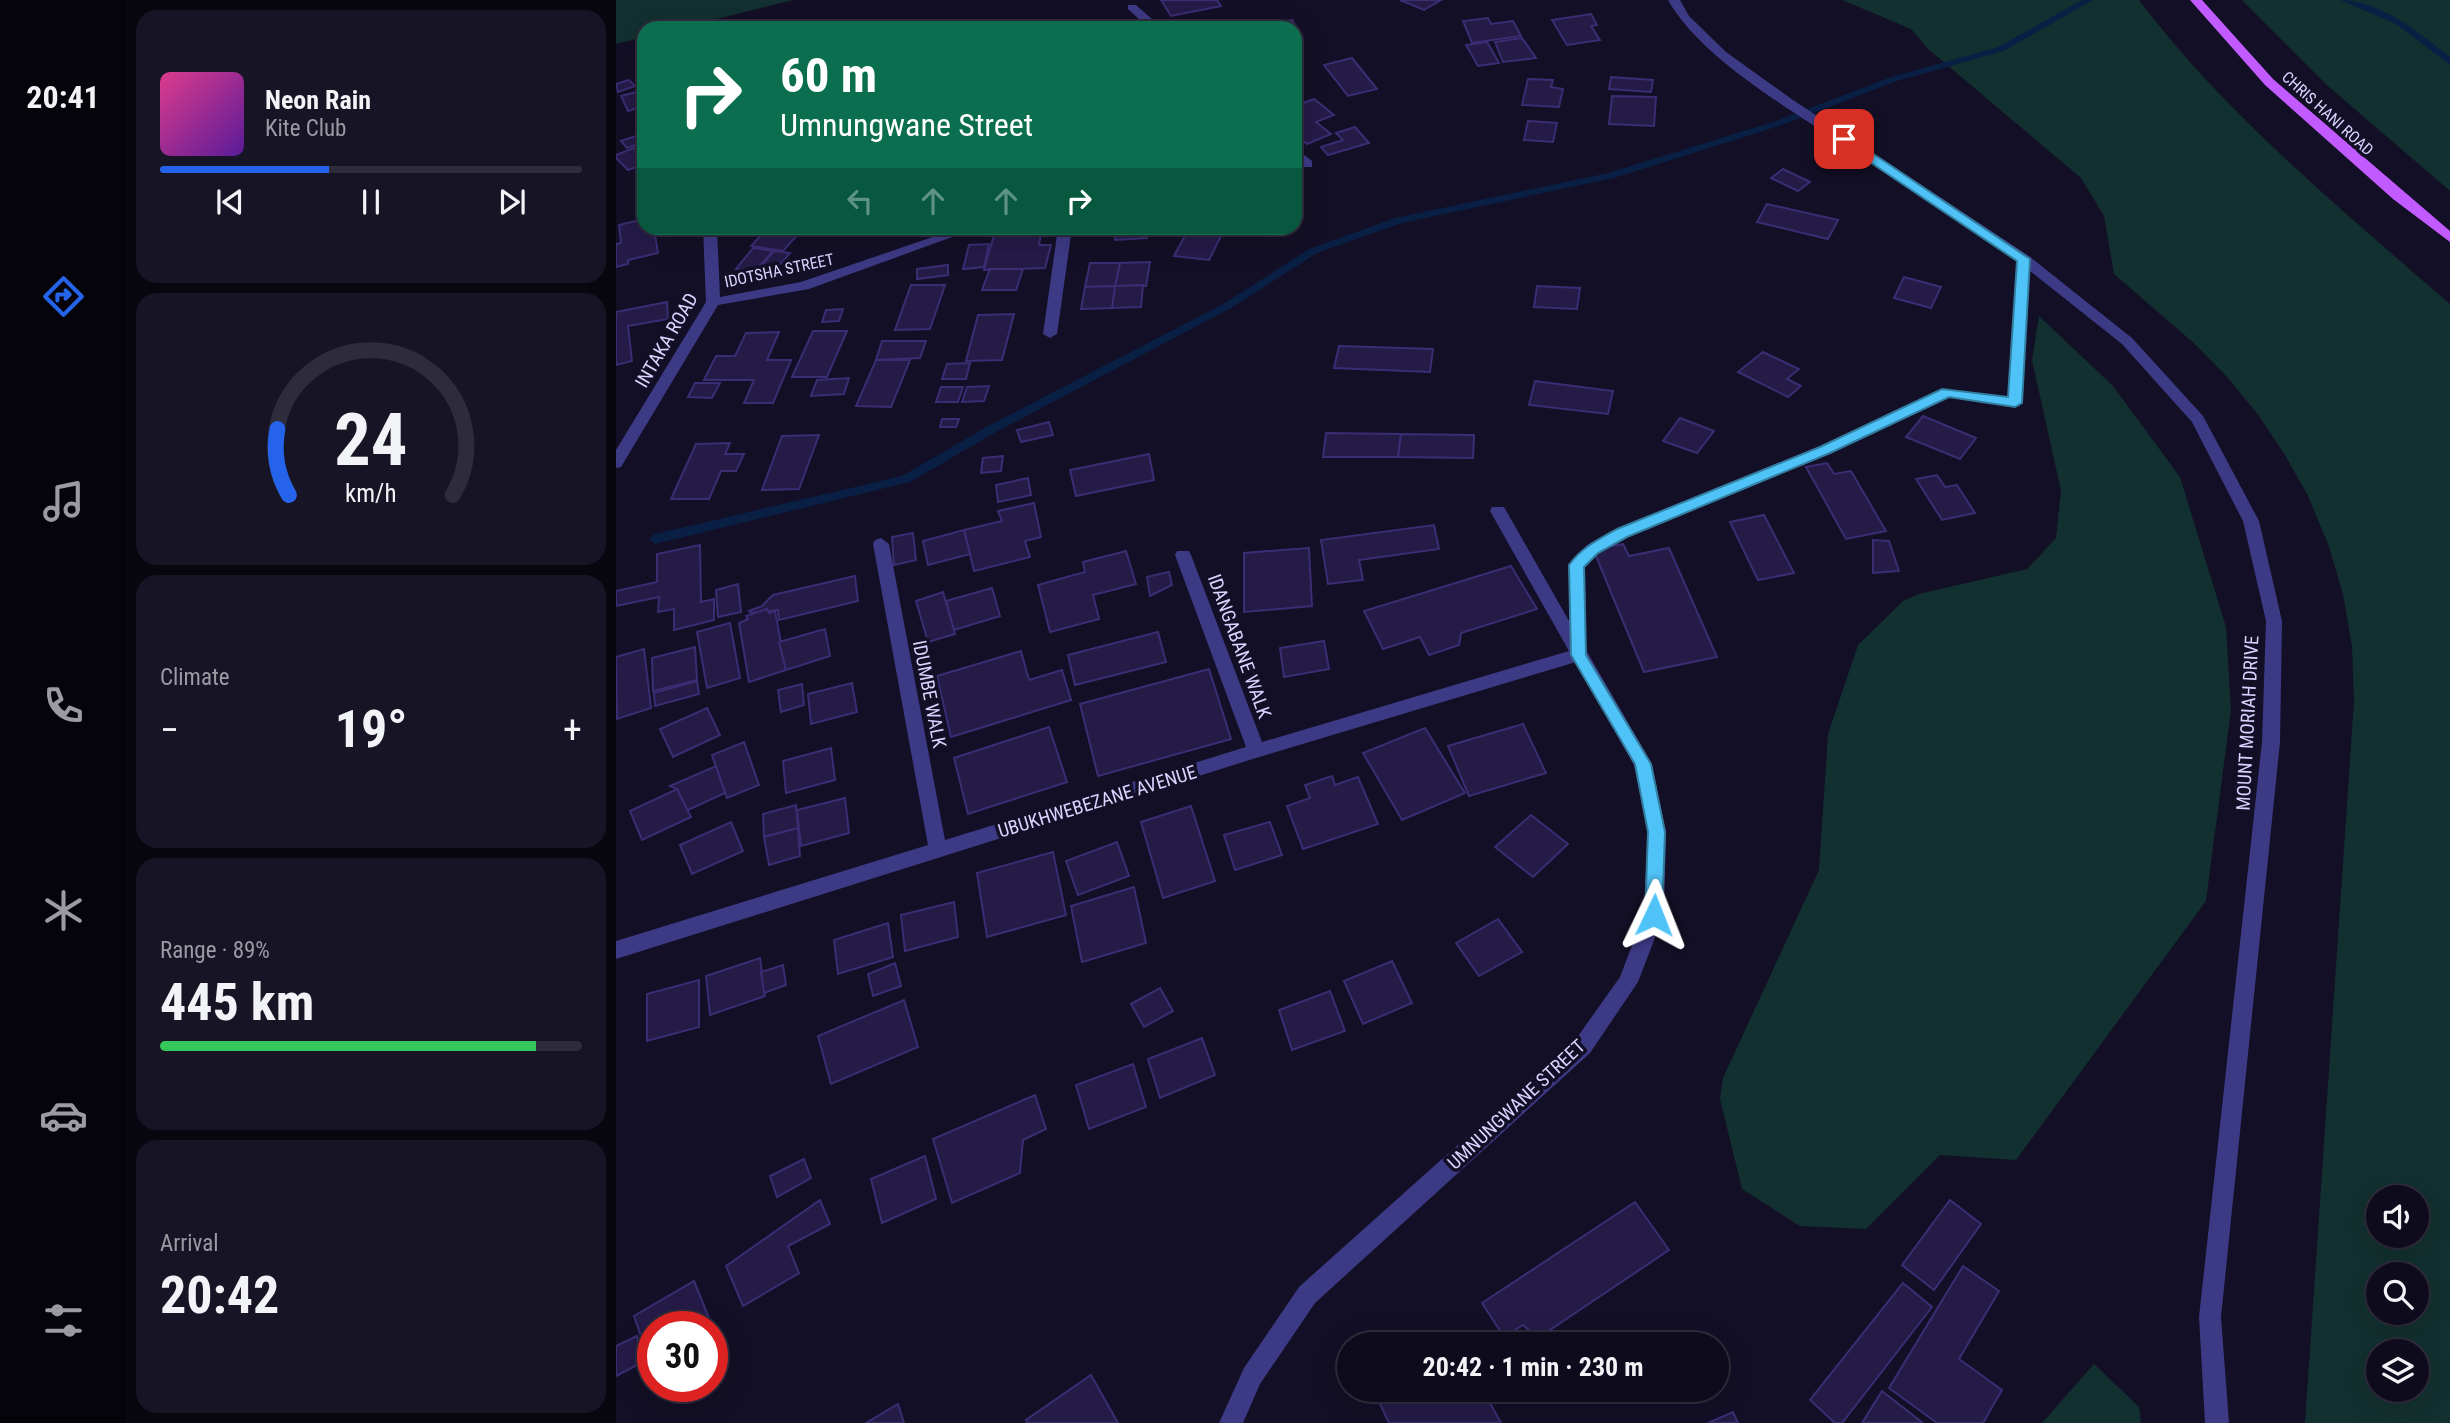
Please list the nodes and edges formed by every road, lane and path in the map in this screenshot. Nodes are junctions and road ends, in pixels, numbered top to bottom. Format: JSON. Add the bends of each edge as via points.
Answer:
{"nodes":[{"id":1,"x":1674,"y":0,"type":"edge"},
{"id":2,"x":2196,"y":0,"type":"edge"},
{"id":3,"x":1132,"y":7,"type":"dead end"},
{"id":4,"x":1148,"y":21,"type":"edge"},
{"id":5,"x":1302,"y":158,"type":"edge"},
{"id":6,"x":1308,"y":164,"type":"dead end"},
{"id":7,"x":710,"y":235,"type":"edge"},
{"id":8,"x":950,"y":235,"type":"edge"},
{"id":9,"x":1064,"y":235,"type":"edge"},
{"id":10,"x":2450,"y":237,"type":"edge"},
{"id":11,"x":2024,"y":259,"type":"junction"},
{"id":12,"x":713,"y":302,"type":"junction"},
{"id":13,"x":1050,"y":334,"type":"dead end"},
{"id":14,"x":616,"y":463,"type":"edge"},
{"id":15,"x":1498,"y":511,"type":"dead end"},
{"id":16,"x":881,"y":544,"type":"dead end"},
{"id":17,"x":1184,"y":555,"type":"dead end"},
{"id":18,"x":1578,"y":655,"type":"junction"},
{"id":19,"x":1256,"y":751,"type":"junction"},
{"id":20,"x":938,"y":851,"type":"junction"},
{"id":21,"x":616,"y":950,"type":"edge"},
{"id":22,"x":1231,"y":1423,"type":"edge"},
{"id":23,"x":2217,"y":1423,"type":"edge"}],
"edges":[{"from":1,"to":11,"type":"street","name":"MOUNT MORIAH DRIVE","via":[[1684,18],[1722,54]]},
{"from":2,"to":10,"type":"main road","name":"CHRIS HANI ROAD","via":[[2269,82]]},
{"from":3,"to":4,"type":"street"},
{"from":5,"to":6,"type":"street"},
{"from":7,"to":12,"type":"street","name":"INTAKA ROAD"},
{"from":8,"to":12,"type":"street","name":"IDOTSHA STREET","via":[[804,286]]},
{"from":9,"to":13,"type":"street"},
{"from":11,"to":18,"type":"street","via":[[2015,403],[1947,392],[1825,450],[1593,549],[1577,565]]},
{"from":11,"to":23,"type":"street","name":"MOUNT MORIAH DRIVE","via":[[2127,341],[2198,419],[2251,521],[2274,621],[2271,742],[2210,1317]]},
{"from":12,"to":14,"type":"street","name":"INTAKA ROAD"},
{"from":15,"to":18,"type":"street","name":"UMNUNGWANE STREET"},
{"from":16,"to":20,"type":"street","name":"IDUMBE WALK"},
{"from":17,"to":19,"type":"street","name":"IDANGABANE WALK"},
{"from":18,"to":19,"type":"street","name":"UBUKHWEBEZANE AVENUE"},
{"from":18,"to":22,"type":"street","name":"UMNUNGWANE STREET","via":[[1643,764],[1657,832],[1654,915],[1628,982],[1583,1046],[1307,1295],[1252,1376]]},
{"from":19,"to":20,"type":"street","name":"UBUKHWEBEZANE AVENUE"},
{"from":20,"to":21,"type":"street","name":"UBUKHWEBEZANE AVENUE"}]}
